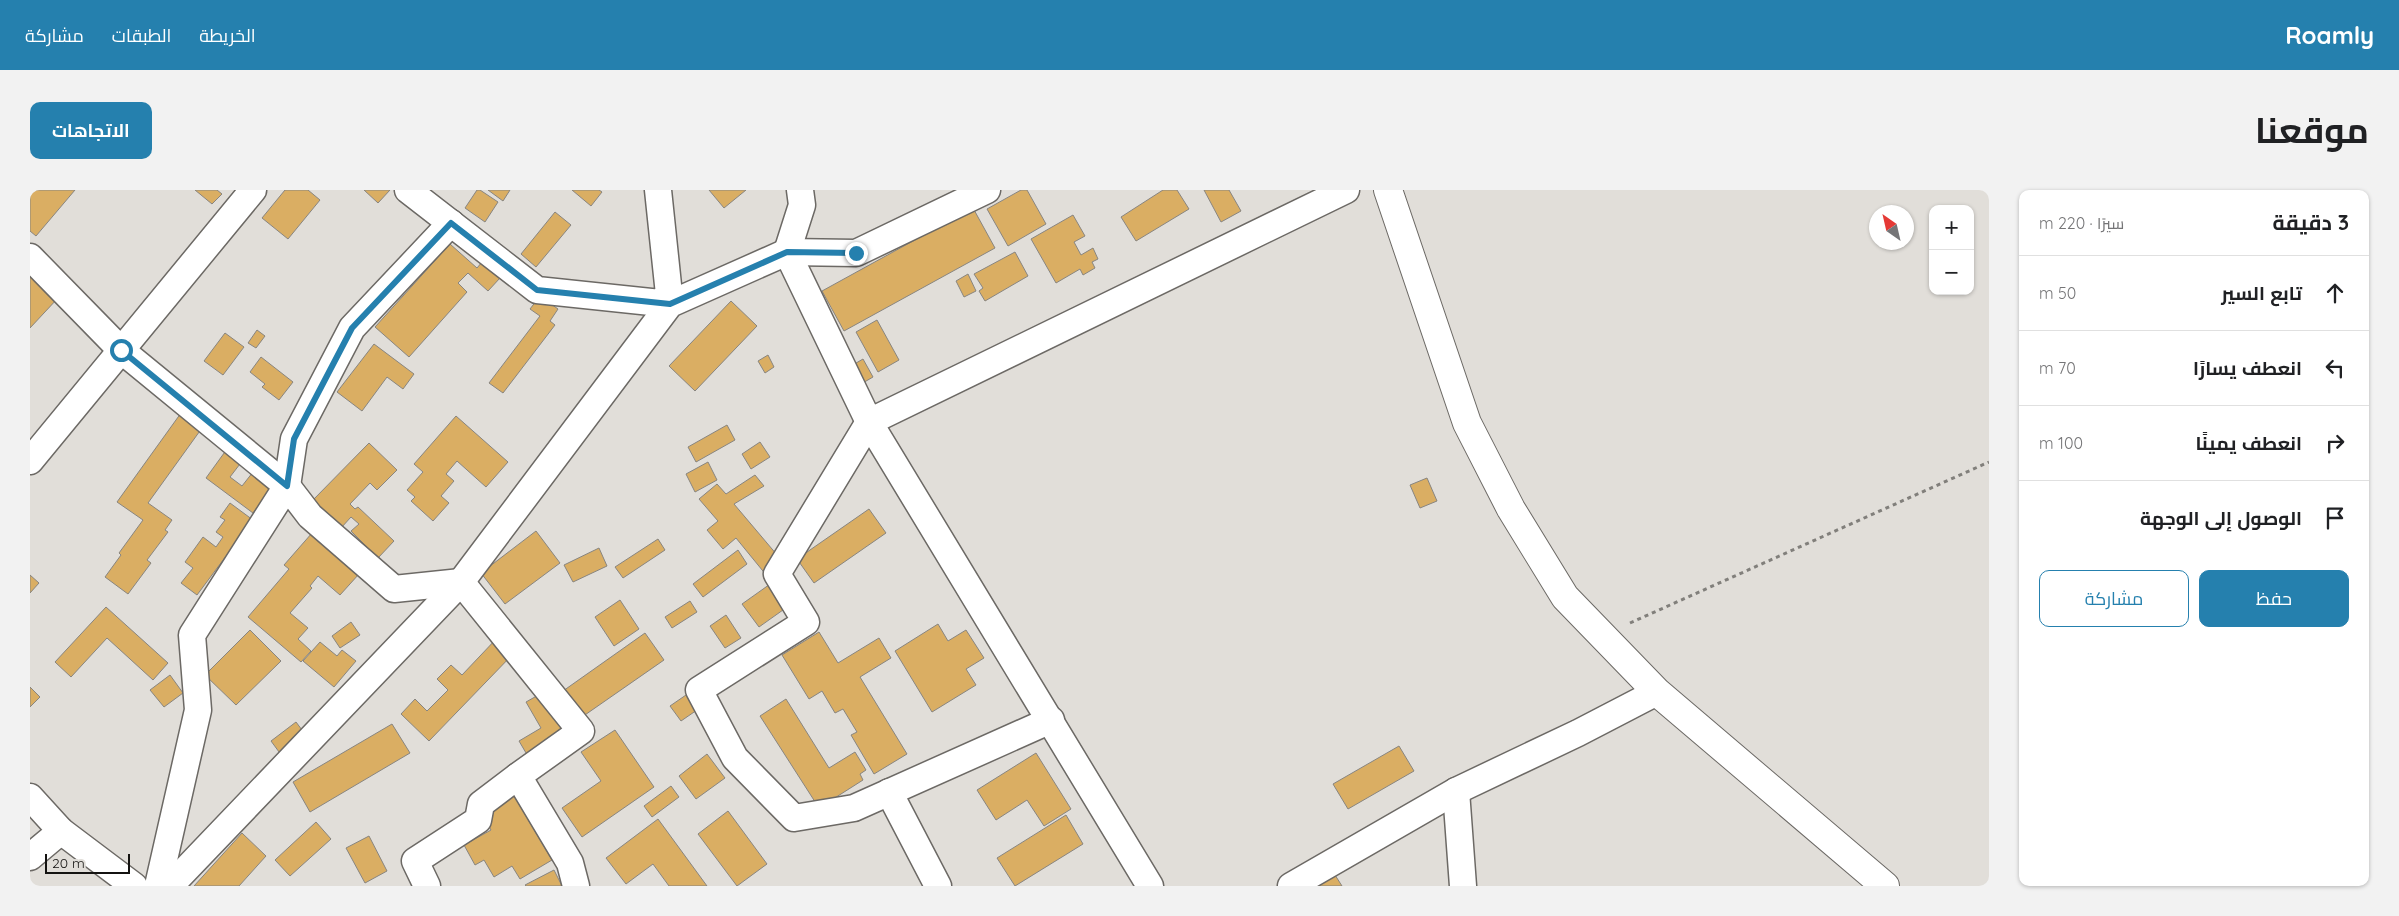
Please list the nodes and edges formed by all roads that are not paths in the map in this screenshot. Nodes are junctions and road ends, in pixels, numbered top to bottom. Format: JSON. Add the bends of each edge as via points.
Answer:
{"nodes":[{"id":1,"x":253,"y":190,"type":"edge"},
{"id":2,"x":408,"y":190,"type":"edge"},
{"id":3,"x":658,"y":190,"type":"edge"},
{"id":4,"x":800,"y":190,"type":"edge"},
{"id":5,"x":987,"y":190,"type":"edge"},
{"id":6,"x":1346,"y":190,"type":"edge"},
{"id":7,"x":1388,"y":190,"type":"edge"},
{"id":8,"x":451,"y":223,"type":"junction"},
{"id":9,"x":787,"y":252,"type":"junction"},
{"id":10,"x":30,"y":256,"type":"edge"},
{"id":11,"x":670,"y":304,"type":"junction"},
{"id":12,"x":121,"y":350,"type":"junction"},
{"id":13,"x":870,"y":422,"type":"junction"},
{"id":14,"x":30,"y":460,"type":"edge"},
{"id":15,"x":287,"y":486,"type":"junction"},
{"id":16,"x":461,"y":582,"type":"junction"},
{"id":17,"x":1657,"y":692,"type":"junction"},
{"id":18,"x":1051,"y":720,"type":"junction"},
{"id":19,"x":518,"y":776,"type":"junction"},
{"id":20,"x":1456,"y":791,"type":"junction"},
{"id":21,"x":889,"y":792,"type":"junction"},
{"id":22,"x":30,"y":797,"type":"edge"},
{"id":23,"x":61,"y":831,"type":"junction"},
{"id":24,"x":30,"y":857,"type":"edge"},
{"id":25,"x":134,"y":886,"type":"edge"},
{"id":26,"x":158,"y":886,"type":"edge"},
{"id":27,"x":170,"y":886,"type":"edge"},
{"id":28,"x":427,"y":886,"type":"edge"},
{"id":29,"x":576,"y":886,"type":"edge"},
{"id":30,"x":938,"y":886,"type":"edge"},
{"id":31,"x":1150,"y":886,"type":"edge"},
{"id":32,"x":1291,"y":886,"type":"edge"},
{"id":33,"x":1463,"y":886,"type":"edge"},
{"id":34,"x":1885,"y":886,"type":"edge"}],
"edges":[{"from":1,"to":12,"type":"street"},
{"from":2,"to":8,"type":"street"},
{"from":3,"to":11,"type":"street"},
{"from":4,"to":9,"type":"street","via":[[802,205]]},
{"from":5,"to":9,"type":"street","via":[[856,253]]},
{"from":6,"to":13,"type":"street"},
{"from":7,"to":17,"type":"street","via":[[1467,423],[1511,509],[1565,596]]},
{"from":8,"to":11,"type":"street","via":[[537,290]]},
{"from":8,"to":15,"type":"street","via":[[352,328],[294,439]]},
{"from":9,"to":11,"type":"street"},
{"from":9,"to":13,"type":"street"},
{"from":10,"to":12,"type":"street"},
{"from":11,"to":16,"type":"street"},
{"from":12,"to":14,"type":"street"},
{"from":12,"to":15,"type":"street"},
{"from":13,"to":18,"type":"street"},
{"from":13,"to":21,"type":"street","via":[[777,574],[806,622],[699,690],[735,758],[794,818],[854,808]]},
{"from":15,"to":16,"type":"street","via":[[310,516],[394,589]]},
{"from":15,"to":26,"type":"street","via":[[192,635],[198,710]]},
{"from":16,"to":19,"type":"street","via":[[581,731]]},
{"from":16,"to":27,"type":"street"},
{"from":17,"to":20,"type":"street","via":[[1578,734]]},
{"from":17,"to":34,"type":"street"},
{"from":18,"to":21,"type":"street"},
{"from":18,"to":31,"type":"street"},
{"from":19,"to":28,"type":"street","via":[[481,804],[478,820],[415,861]]},
{"from":19,"to":29,"type":"street","via":[[570,863]]},
{"from":20,"to":32,"type":"street"},
{"from":20,"to":33,"type":"street"},
{"from":21,"to":30,"type":"street"},
{"from":22,"to":23,"type":"street"},
{"from":23,"to":24,"type":"street"},
{"from":23,"to":25,"type":"street"}]}
